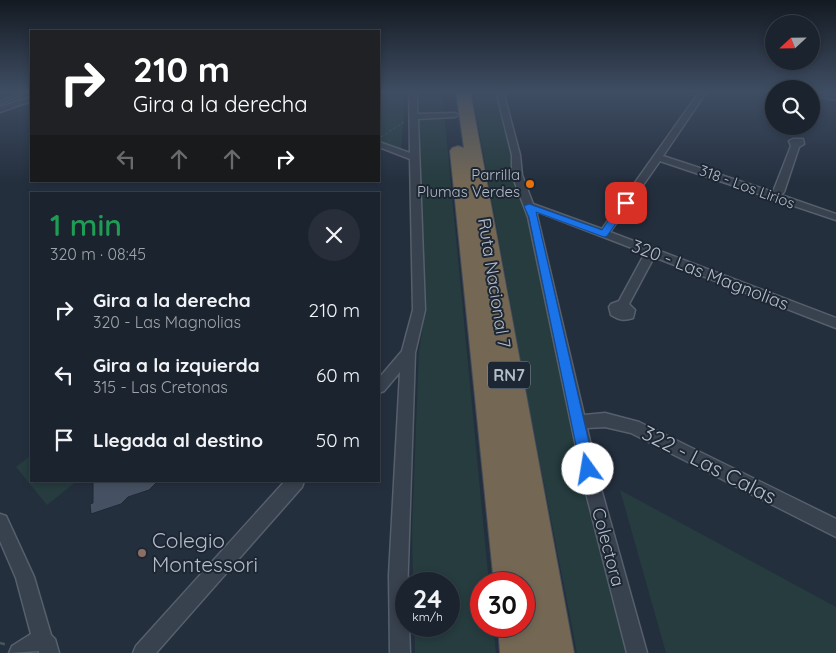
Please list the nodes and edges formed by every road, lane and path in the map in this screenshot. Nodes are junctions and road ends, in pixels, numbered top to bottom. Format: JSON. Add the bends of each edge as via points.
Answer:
{"nodes":[{"id":1,"x":406,"y":121,"type":"edge"},
{"id":2,"x":413,"y":121,"type":"edge"},
{"id":3,"x":456,"y":121,"type":"edge"},
{"id":4,"x":467,"y":121,"type":"edge"},
{"id":5,"x":507,"y":121,"type":"edge"},
{"id":6,"x":683,"y":121,"type":"edge"},
{"id":7,"x":380,"y":137,"type":"edge"},
{"id":8,"x":380,"y":144,"type":"edge"},
{"id":9,"x":795,"y":146,"type":"dead end"},
{"id":10,"x":414,"y":157,"type":"junction"},
{"id":11,"x":658,"y":157,"type":"junction"},
{"id":12,"x":477,"y":175,"type":"junction"},
{"id":13,"x":517,"y":175,"type":"junction"},
{"id":14,"x":773,"y":197,"type":"junction"},
{"id":15,"x":529,"y":206,"type":"junction"},
{"id":16,"x":836,"y":217,"type":"edge"},
{"id":17,"x":604,"y":234,"type":"junction"},
{"id":18,"x":651,"y":252,"type":"junction"},
{"id":19,"x":623,"y":305,"type":"dead end"},
{"id":20,"x":836,"y":323,"type":"edge"},
{"id":21,"x":408,"y":354,"type":"junction"},
{"id":22,"x":380,"y":386,"type":"edge"},
{"id":23,"x":577,"y":422,"type":"junction"},
{"id":24,"x":295,"y":482,"type":"edge"},
{"id":25,"x":0,"y":522,"type":"edge"},
{"id":26,"x":836,"y":528,"type":"edge"},
{"id":27,"x":510,"y":572,"type":"edge"},
{"id":28,"x":518,"y":637,"type":"edge"},
{"id":29,"x":45,"y":647,"type":"edge"},
{"id":30,"x":19,"y":653,"type":"edge"},
{"id":31,"x":143,"y":653,"type":"edge"},
{"id":32,"x":400,"y":653,"type":"edge"},
{"id":33,"x":520,"y":653,"type":"edge"},
{"id":34,"x":555,"y":653,"type":"edge"},
{"id":35,"x":637,"y":653,"type":"edge"}],
"edges":[{"from":1,"to":7,"type":"path"},
{"from":2,"to":10,"type":"street"},
{"from":3,"to":27,"type":"highway","name":"Ruta Nacional 7","number":"RN7"},
{"from":4,"to":12,"type":"highway","name":"Ruta Nacional 7","number":"RN7"},
{"from":5,"to":13,"type":"street","name":"Colectora","via":[[516,155]]},
{"from":6,"to":11,"type":"street"},
{"from":8,"to":10,"type":"street"},
{"from":9,"to":14,"type":"street","via":[[779,192]]},
{"from":10,"to":21,"type":"street","via":[[419,310]]},
{"from":11,"to":14,"type":"street","name":"318 - Los Lirios"},
{"from":11,"to":17,"type":"street"},
{"from":12,"to":13,"type":"path"},
{"from":12,"to":34,"type":"highway","name":"Ruta Nacional 7","number":"RN7"},
{"from":13,"to":15,"type":"street","name":"Colectora"},
{"from":14,"to":16,"type":"street","name":"318 - Los Lirios"},
{"from":15,"to":17,"type":"street","name":"320 - Las Magnolias"},
{"from":15,"to":23,"type":"street","name":"Colectora"},
{"from":17,"to":18,"type":"street","name":"320 - Las Magnolias"},
{"from":18,"to":19,"type":"street"},
{"from":18,"to":20,"type":"street","name":"320 - Las Magnolias"},
{"from":21,"to":22,"type":"street"},
{"from":21,"to":32,"type":"street","via":[[398,575]]},
{"from":23,"to":26,"type":"street","name":"322 - Las Calas","via":[[605,420],[634,427]]},
{"from":23,"to":35,"type":"street","name":"Colectora"},
{"from":24,"to":31,"type":"street"},
{"from":25,"to":29,"type":"street","via":[[25,577]]},
{"from":28,"to":33,"type":"highway"},
{"from":29,"to":30,"type":"street","via":[[32,643]]}]}
